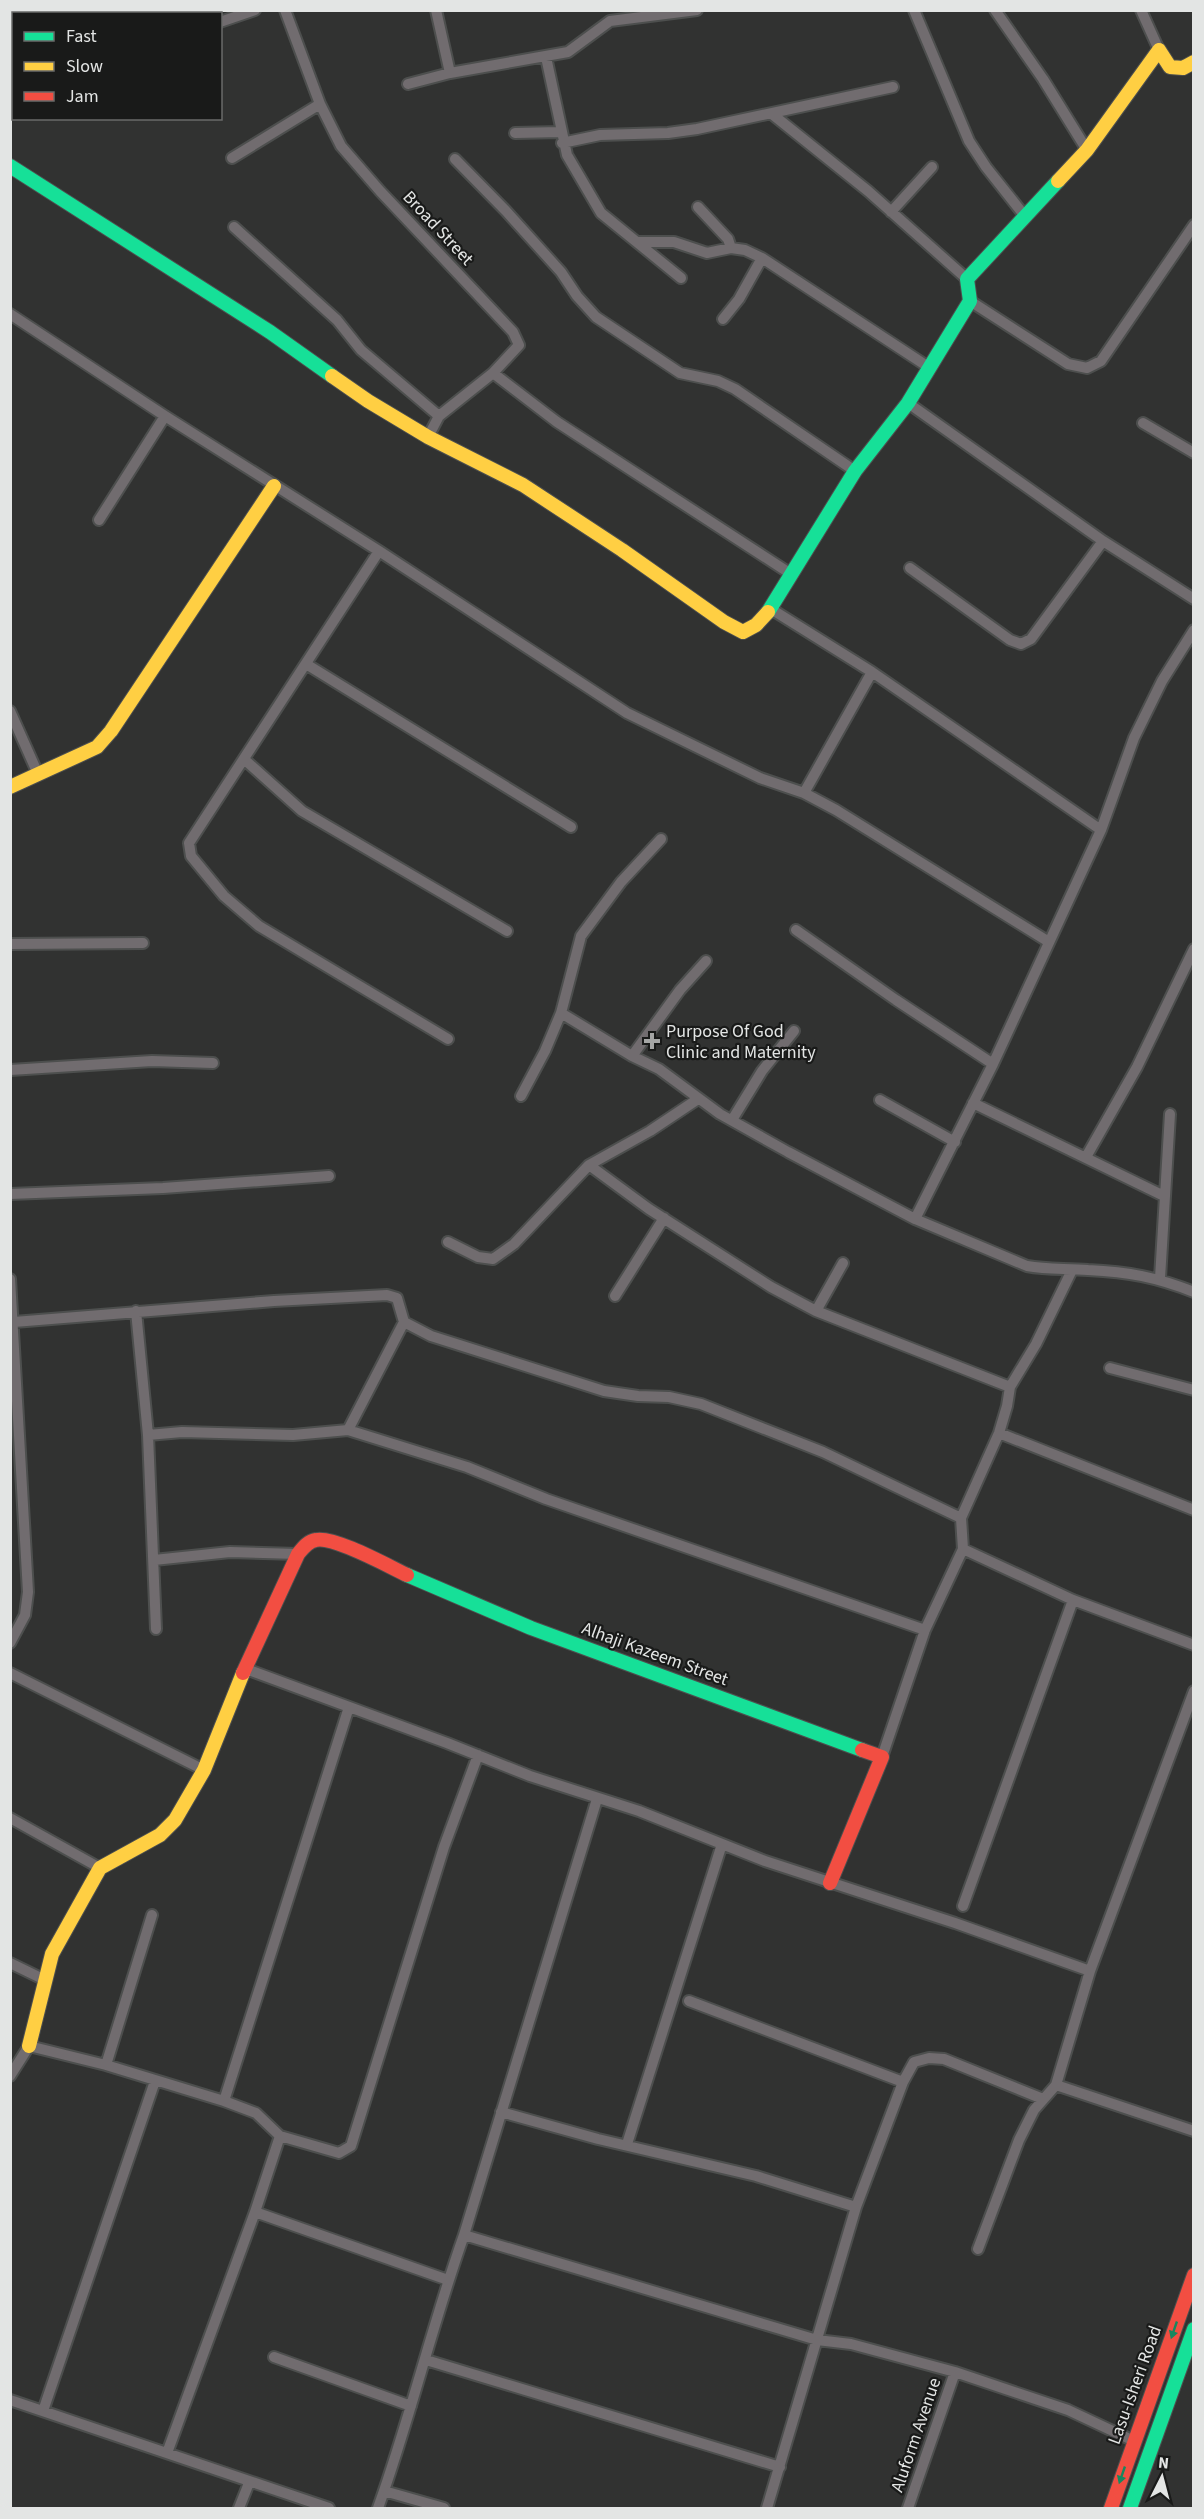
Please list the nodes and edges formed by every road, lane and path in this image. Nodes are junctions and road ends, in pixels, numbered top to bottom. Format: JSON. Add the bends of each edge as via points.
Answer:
{"nodes":[{"id":1,"x":255,"y":10,"type":"edge"},
{"id":2,"x":285,"y":10,"type":"edge"},
{"id":3,"x":436,"y":10,"type":"edge"},
{"id":4,"x":603,"y":10,"type":"edge"},
{"id":5,"x":697,"y":10,"type":"edge"},
{"id":6,"x":914,"y":10,"type":"edge"},
{"id":7,"x":995,"y":10,"type":"edge"},
{"id":8,"x":1141,"y":10,"type":"edge"},
{"id":9,"x":222,"y":21,"type":"edge"},
{"id":10,"x":610,"y":21,"type":"junction"},
{"id":11,"x":1159,"y":50,"type":"junction"},
{"id":12,"x":546,"y":57,"type":"junction"},
{"id":13,"x":1194,"y":62,"type":"edge"},
{"id":14,"x":450,"y":72,"type":"junction"},
{"id":15,"x":408,"y":84,"type":"dead end"},
{"id":16,"x":893,"y":87,"type":"dead end"},
{"id":17,"x":320,"y":104,"type":"junction"},
{"id":18,"x":772,"y":114,"type":"junction"},
{"id":19,"x":515,"y":133,"type":"dead end"},
{"id":20,"x":561,"y":137,"type":"junction"},
{"id":21,"x":1087,"y":150,"type":"junction"},
{"id":22,"x":232,"y":158,"type":"dead end"},
{"id":23,"x":455,"y":159,"type":"dead end"},
{"id":24,"x":10,"y":166,"type":"edge"},
{"id":25,"x":932,"y":167,"type":"dead end"},
{"id":26,"x":698,"y":207,"type":"dead end"},
{"id":27,"x":891,"y":212,"type":"junction"},
{"id":28,"x":1024,"y":215,"type":"junction"},
{"id":29,"x":1194,"y":225,"type":"edge"},
{"id":30,"x":234,"y":226,"type":"dead end"},
{"id":31,"x":639,"y":242,"type":"junction"},
{"id":32,"x":731,"y":248,"type":"junction"},
{"id":33,"x":762,"y":258,"type":"junction"},
{"id":34,"x":681,"y":278,"type":"dead end"},
{"id":35,"x":967,"y":279,"type":"junction"},
{"id":36,"x":970,"y":301,"type":"junction"},
{"id":37,"x":10,"y":314,"type":"edge"},
{"id":38,"x":723,"y":319,"type":"dead end"},
{"id":39,"x":930,"y":368,"type":"junction"},
{"id":40,"x":493,"y":373,"type":"junction"},
{"id":41,"x":908,"y":403,"type":"junction"},
{"id":42,"x":165,"y":416,"type":"junction"},
{"id":43,"x":439,"y":416,"type":"junction"},
{"id":44,"x":1143,"y":423,"type":"dead end"},
{"id":45,"x":428,"y":437,"type":"junction"},
{"id":46,"x":1194,"y":453,"type":"edge"},
{"id":47,"x":855,"y":471,"type":"junction"},
{"id":48,"x":274,"y":486,"type":"junction"},
{"id":49,"x":99,"y":520,"type":"dead end"},
{"id":50,"x":1103,"y":541,"type":"junction"},
{"id":51,"x":379,"y":551,"type":"junction"},
{"id":52,"x":910,"y":568,"type":"dead end"},
{"id":53,"x":791,"y":574,"type":"junction"},
{"id":54,"x":1194,"y":598,"type":"edge"},
{"id":55,"x":771,"y":609,"type":"junction"},
{"id":56,"x":1194,"y":630,"type":"edge"},
{"id":57,"x":306,"y":664,"type":"junction"},
{"id":58,"x":872,"y":672,"type":"junction"},
{"id":59,"x":10,"y":711,"type":"edge"},
{"id":60,"x":245,"y":760,"type":"junction"},
{"id":61,"x":39,"y":774,"type":"junction"},
{"id":62,"x":10,"y":786,"type":"edge"},
{"id":63,"x":804,"y":793,"type":"junction"},
{"id":64,"x":571,"y":827,"type":"dead end"},
{"id":65,"x":1101,"y":830,"type":"junction"},
{"id":66,"x":661,"y":839,"type":"dead end"},
{"id":67,"x":796,"y":930,"type":"dead end"},
{"id":68,"x":507,"y":931,"type":"dead end"},
{"id":69,"x":1048,"y":942,"type":"junction"},
{"id":70,"x":143,"y":943,"type":"dead end"},
{"id":71,"x":10,"y":944,"type":"edge"},
{"id":72,"x":1194,"y":949,"type":"edge"},
{"id":73,"x":706,"y":961,"type":"dead end"},
{"id":74,"x":561,"y":1013,"type":"junction"},
{"id":75,"x":794,"y":1031,"type":"dead end"},
{"id":76,"x":448,"y":1039,"type":"dead end"},
{"id":77,"x":632,"y":1056,"type":"junction"},
{"id":78,"x":213,"y":1063,"type":"dead end"},
{"id":79,"x":993,"y":1064,"type":"junction"},
{"id":80,"x":10,"y":1070,"type":"edge"},
{"id":81,"x":521,"y":1096,"type":"dead end"},
{"id":82,"x":698,"y":1099,"type":"junction"},
{"id":83,"x":880,"y":1100,"type":"dead end"},
{"id":84,"x":973,"y":1103,"type":"junction"},
{"id":85,"x":1170,"y":1114,"type":"dead end"},
{"id":86,"x":732,"y":1120,"type":"junction"},
{"id":87,"x":955,"y":1142,"type":"junction"},
{"id":88,"x":1086,"y":1157,"type":"junction"},
{"id":89,"x":589,"y":1165,"type":"junction"},
{"id":90,"x":329,"y":1176,"type":"dead end"},
{"id":91,"x":10,"y":1194,"type":"edge"},
{"id":92,"x":1164,"y":1196,"type":"junction"},
{"id":93,"x":664,"y":1218,"type":"junction"},
{"id":94,"x":915,"y":1219,"type":"junction"},
{"id":95,"x":448,"y":1242,"type":"dead end"},
{"id":96,"x":843,"y":1263,"type":"dead end"},
{"id":97,"x":1072,"y":1270,"type":"junction"},
{"id":98,"x":1160,"y":1278,"type":"junction"},
{"id":99,"x":10,"y":1279,"type":"edge"},
{"id":100,"x":11,"y":1289,"type":"edge"},
{"id":101,"x":1194,"y":1292,"type":"edge"},
{"id":102,"x":615,"y":1296,"type":"dead end"},
{"id":103,"x":136,"y":1311,"type":"junction"},
{"id":104,"x":816,"y":1311,"type":"junction"},
{"id":105,"x":14,"y":1322,"type":"junction"},
{"id":106,"x":404,"y":1322,"type":"junction"},
{"id":107,"x":1110,"y":1368,"type":"dead end"},
{"id":108,"x":1010,"y":1387,"type":"junction"},
{"id":109,"x":1194,"y":1390,"type":"edge"},
{"id":110,"x":14,"y":1416,"type":"edge"},
{"id":111,"x":348,"y":1430,"type":"junction"},
{"id":112,"x":999,"y":1433,"type":"junction"},
{"id":113,"x":148,"y":1435,"type":"junction"},
{"id":114,"x":1194,"y":1510,"type":"edge"},
{"id":115,"x":961,"y":1518,"type":"junction"},
{"id":116,"x":963,"y":1549,"type":"junction"},
{"id":117,"x":298,"y":1554,"type":"junction"},
{"id":118,"x":154,"y":1560,"type":"junction"},
{"id":119,"x":1073,"y":1600,"type":"junction"},
{"id":120,"x":156,"y":1629,"type":"dead end"},
{"id":121,"x":925,"y":1630,"type":"junction"},
{"id":122,"x":10,"y":1643,"type":"edge"},
{"id":123,"x":1194,"y":1645,"type":"edge"},
{"id":124,"x":246,"y":1669,"type":"junction"},
{"id":125,"x":10,"y":1673,"type":"edge"},
{"id":126,"x":1194,"y":1691,"type":"edge"},
{"id":127,"x":349,"y":1707,"type":"junction"},
{"id":128,"x":478,"y":1755,"type":"junction"},
{"id":129,"x":882,"y":1757,"type":"junction"},
{"id":130,"x":204,"y":1770,"type":"junction"},
{"id":131,"x":597,"y":1799,"type":"junction"},
{"id":132,"x":10,"y":1818,"type":"edge"},
{"id":133,"x":722,"y":1844,"type":"junction"},
{"id":134,"x":100,"y":1868,"type":"junction"},
{"id":135,"x":830,"y":1883,"type":"junction"},
{"id":136,"x":963,"y":1906,"type":"dead end"},
{"id":137,"x":152,"y":1915,"type":"dead end"},
{"id":138,"x":10,"y":1963,"type":"edge"},
{"id":139,"x":1090,"y":1971,"type":"junction"},
{"id":140,"x":45,"y":1980,"type":"junction"},
{"id":141,"x":689,"y":2001,"type":"dead end"},
{"id":142,"x":29,"y":2046,"type":"junction"},
{"id":143,"x":106,"y":2065,"type":"junction"},
{"id":144,"x":10,"y":2076,"type":"edge"},
{"id":145,"x":155,"y":2081,"type":"junction"},
{"id":146,"x":903,"y":2082,"type":"junction"},
{"id":147,"x":1056,"y":2085,"type":"junction"},
{"id":148,"x":1043,"y":2099,"type":"junction"},
{"id":149,"x":224,"y":2101,"type":"junction"},
{"id":150,"x":501,"y":2112,"type":"junction"},
{"id":151,"x":1194,"y":2131,"type":"edge"},
{"id":152,"x":280,"y":2136,"type":"junction"},
{"id":153,"x":627,"y":2144,"type":"junction"},
{"id":154,"x":856,"y":2207,"type":"junction"},
{"id":155,"x":255,"y":2212,"type":"junction"},
{"id":156,"x":464,"y":2235,"type":"junction"},
{"id":157,"x":978,"y":2249,"type":"dead end"},
{"id":158,"x":1194,"y":2275,"type":"edge"},
{"id":159,"x":448,"y":2280,"type":"junction"},
{"id":160,"x":1194,"y":2329,"type":"edge"},
{"id":161,"x":817,"y":2340,"type":"junction"},
{"id":162,"x":274,"y":2358,"type":"dead end"},
{"id":163,"x":426,"y":2360,"type":"junction"},
{"id":164,"x":955,"y":2372,"type":"junction"},
{"id":165,"x":10,"y":2400,"type":"edge"},
{"id":166,"x":411,"y":2406,"type":"junction"},
{"id":167,"x":43,"y":2410,"type":"junction"},
{"id":168,"x":1134,"y":2441,"type":"junction"},
{"id":169,"x":167,"y":2453,"type":"junction"},
{"id":170,"x":780,"y":2467,"type":"junction"},
{"id":171,"x":249,"y":2483,"type":"junction"},
{"id":172,"x":384,"y":2491,"type":"junction"},
{"id":173,"x":239,"y":2508,"type":"edge"},
{"id":174,"x":330,"y":2508,"type":"edge"},
{"id":175,"x":378,"y":2508,"type":"edge"},
{"id":176,"x":444,"y":2508,"type":"edge"},
{"id":177,"x":767,"y":2508,"type":"edge"},
{"id":178,"x":908,"y":2508,"type":"edge"},
{"id":179,"x":1111,"y":2508,"type":"edge"},
{"id":180,"x":1130,"y":2508,"type":"edge"}],
"edges":[{"from":1,"to":9,"type":"street"},
{"from":2,"to":17,"type":"street","name":"Broad Street"},
{"from":3,"to":14,"type":"street"},
{"from":4,"to":10,"type":"street"},
{"from":5,"to":10,"type":"street"},
{"from":6,"to":28,"type":"street","via":[[969,141]]},
{"from":7,"to":21,"type":"street"},
{"from":8,"to":11,"type":"street"},
{"from":10,"to":12,"type":"street","via":[[568,52]]},
{"from":11,"to":13,"type":"street","via":[[1170,67],[1183,68]]},
{"from":11,"to":21,"type":"street"},
{"from":12,"to":14,"type":"street"},
{"from":12,"to":20,"type":"street"},
{"from":14,"to":15,"type":"street"},
{"from":16,"to":18,"type":"street"},
{"from":17,"to":22,"type":"street"},
{"from":17,"to":40,"type":"street","name":"Broad Street","via":[[341,146],[513,332],[519,345]]},
{"from":18,"to":20,"type":"street","via":[[668,133]]},
{"from":18,"to":27,"type":"street"},
{"from":19,"to":20,"type":"street"},
{"from":20,"to":31,"type":"street","via":[[567,155],[601,213]]},
{"from":21,"to":28,"type":"street"},
{"from":23,"to":47,"type":"street","via":[[506,210],[596,317],[680,373],[735,389]]},
{"from":24,"to":45,"type":"street"},
{"from":25,"to":27,"type":"street"},
{"from":26,"to":32,"type":"street","via":[[728,239]]},
{"from":27,"to":35,"type":"street"},
{"from":28,"to":35,"type":"street"},
{"from":29,"to":36,"type":"street","via":[[1101,361],[1088,368],[1068,364]]},
{"from":30,"to":43,"type":"street","via":[[337,320],[361,350]]},
{"from":31,"to":32,"type":"street","via":[[674,242],[707,253]]},
{"from":31,"to":34,"type":"street"},
{"from":32,"to":33,"type":"street"},
{"from":33,"to":38,"type":"street"},
{"from":33,"to":39,"type":"street"},
{"from":35,"to":36,"type":"street"},
{"from":36,"to":39,"type":"street"},
{"from":37,"to":42,"type":"street"},
{"from":39,"to":41,"type":"street"},
{"from":40,"to":43,"type":"street","name":"Broad Street"},
{"from":40,"to":53,"type":"street","via":[[557,422]]},
{"from":41,"to":47,"type":"street"},
{"from":41,"to":50,"type":"street"},
{"from":42,"to":48,"type":"street"},
{"from":42,"to":49,"type":"street"},
{"from":43,"to":45,"type":"street","name":"Broad Street"},
{"from":44,"to":46,"type":"street"},
{"from":45,"to":55,"type":"street","via":[[523,485],[743,632]]},
{"from":47,"to":53,"type":"street"},
{"from":48,"to":51,"type":"street"},
{"from":48,"to":61,"type":"street","via":[[111,731],[97,747]]},
{"from":50,"to":52,"type":"street","via":[[1031,639],[1021,644]]},
{"from":50,"to":54,"type":"street"},
{"from":51,"to":57,"type":"street"},
{"from":51,"to":63,"type":"street","via":[[627,712],[760,778]]},
{"from":53,"to":55,"type":"street"},
{"from":55,"to":58,"type":"street"},
{"from":56,"to":65,"type":"street","via":[[1162,681],[1134,738]]},
{"from":57,"to":60,"type":"street"},
{"from":57,"to":64,"type":"street"},
{"from":58,"to":63,"type":"street"},
{"from":58,"to":65,"type":"street"},
{"from":59,"to":61,"type":"street"},
{"from":60,"to":68,"type":"street","via":[[303,811]]},
{"from":60,"to":76,"type":"street","via":[[189,843],[191,856],[224,896],[258,926]]},
{"from":61,"to":62,"type":"street"},
{"from":63,"to":69,"type":"street"},
{"from":65,"to":69,"type":"street"},
{"from":66,"to":74,"type":"street","via":[[621,882],[581,936]]},
{"from":67,"to":79,"type":"street"},
{"from":69,"to":79,"type":"street"},
{"from":70,"to":71,"type":"street"},
{"from":72,"to":88,"type":"street","via":[[1137,1066]]},
{"from":73,"to":77,"type":"street"},
{"from":74,"to":77,"type":"street"},
{"from":74,"to":81,"type":"street"},
{"from":75,"to":86,"type":"street","via":[[762,1071]]},
{"from":77,"to":82,"type":"street","via":[[659,1069]]},
{"from":78,"to":80,"type":"street","via":[[152,1061]]},
{"from":79,"to":84,"type":"street"},
{"from":82,"to":86,"type":"street"},
{"from":82,"to":89,"type":"street"},
{"from":83,"to":87,"type":"street"},
{"from":84,"to":87,"type":"street"},
{"from":84,"to":88,"type":"street"},
{"from":85,"to":92,"type":"street"},
{"from":86,"to":94,"type":"street"},
{"from":87,"to":94,"type":"street"},
{"from":88,"to":92,"type":"street"},
{"from":89,"to":93,"type":"street"},
{"from":89,"to":95,"type":"street","via":[[514,1244],[493,1259],[478,1257]]},
{"from":90,"to":91,"type":"street"},
{"from":92,"to":98,"type":"street"},
{"from":93,"to":102,"type":"street"},
{"from":93,"to":104,"type":"street","via":[[771,1287]]},
{"from":94,"to":97,"type":"street","via":[[1028,1266]]},
{"from":96,"to":104,"type":"street"},
{"from":97,"to":98,"type":"street"},
{"from":97,"to":108,"type":"street"},
{"from":98,"to":101,"type":"street"},
{"from":99,"to":100,"type":"street"},
{"from":100,"to":105,"type":"street"},
{"from":103,"to":105,"type":"street"},
{"from":103,"to":106,"type":"street","via":[[387,1295],[397,1298]]},
{"from":103,"to":113,"type":"street"},
{"from":104,"to":108,"type":"street"},
{"from":105,"to":110,"type":"street"},
{"from":106,"to":111,"type":"street"},
{"from":106,"to":115,"type":"street","via":[[431,1336],[604,1392],[669,1397],[701,1404],[823,1452]]},
{"from":107,"to":109,"type":"street"},
{"from":108,"to":112,"type":"street"},
{"from":110,"to":122,"type":"street","via":[[28,1592],[25,1615]]},
{"from":111,"to":113,"type":"street","via":[[293,1435]]},
{"from":111,"to":121,"type":"street","via":[[467,1467]]},
{"from":112,"to":114,"type":"street"},
{"from":112,"to":115,"type":"street"},
{"from":113,"to":118,"type":"street"},
{"from":115,"to":116,"type":"street"},
{"from":116,"to":119,"type":"street"},
{"from":116,"to":121,"type":"street"},
{"from":117,"to":118,"type":"street","via":[[230,1552]]},
{"from":117,"to":124,"type":"street"},
{"from":117,"to":129,"type":"street","name":"Alhaji Kazeem Street","via":[[317,1538],[335,1542],[531,1628]]},
{"from":118,"to":120,"type":"street"},
{"from":119,"to":123,"type":"street"},
{"from":119,"to":136,"type":"street"},
{"from":121,"to":129,"type":"street"},
{"from":124,"to":127,"type":"street"},
{"from":124,"to":130,"type":"street"},
{"from":125,"to":130,"type":"street"},
{"from":126,"to":139,"type":"street"},
{"from":127,"to":128,"type":"street"},
{"from":127,"to":149,"type":"street"},
{"from":128,"to":131,"type":"street"},
{"from":128,"to":152,"type":"street","via":[[444,1847],[351,2146],[339,2153]]},
{"from":129,"to":135,"type":"street"},
{"from":130,"to":134,"type":"street","via":[[167,1828]]},
{"from":131,"to":133,"type":"street"},
{"from":131,"to":150,"type":"street"},
{"from":132,"to":134,"type":"street"},
{"from":133,"to":135,"type":"street"},
{"from":133,"to":153,"type":"street"},
{"from":134,"to":140,"type":"street","via":[[52,1954]]},
{"from":135,"to":139,"type":"street"},
{"from":137,"to":143,"type":"street"},
{"from":138,"to":140,"type":"street"},
{"from":139,"to":147,"type":"street"},
{"from":140,"to":142,"type":"street"},
{"from":141,"to":146,"type":"street"},
{"from":142,"to":143,"type":"street"},
{"from":142,"to":144,"type":"street"},
{"from":143,"to":145,"type":"street"},
{"from":145,"to":149,"type":"street"},
{"from":145,"to":167,"type":"street"},
{"from":146,"to":148,"type":"street","via":[[914,2062],[944,2059]]},
{"from":146,"to":154,"type":"street"},
{"from":147,"to":148,"type":"street"},
{"from":147,"to":151,"type":"street"},
{"from":148,"to":157,"type":"street","via":[[1019,2140]]},
{"from":149,"to":152,"type":"street","via":[[256,2113]]},
{"from":150,"to":153,"type":"street"},
{"from":150,"to":156,"type":"street"},
{"from":152,"to":155,"type":"street"},
{"from":153,"to":154,"type":"street","via":[[756,2176]]},
{"from":154,"to":161,"type":"street"},
{"from":155,"to":159,"type":"street"},
{"from":155,"to":169,"type":"street"},
{"from":156,"to":159,"type":"street"},
{"from":156,"to":161,"type":"street"},
{"from":158,"to":168,"type":"street","name":"Lasu-Isheri Road","one_way":true},
{"from":159,"to":163,"type":"street"},
{"from":160,"to":180,"type":"street","name":"Lasu-Isheri Road"},
{"from":161,"to":164,"type":"street","via":[[872,2349]]},
{"from":161,"to":170,"type":"street"},
{"from":162,"to":166,"type":"street"},
{"from":163,"to":166,"type":"street"},
{"from":163,"to":170,"type":"street"},
{"from":164,"to":168,"type":"street","via":[[1068,2410]]},
{"from":164,"to":178,"type":"street","name":"Aluform Avenue"},
{"from":165,"to":167,"type":"street"},
{"from":166,"to":172,"type":"street"},
{"from":167,"to":169,"type":"street"},
{"from":168,"to":179,"type":"street","name":"Lasu-Isheri Road","one_way":true},
{"from":169,"to":171,"type":"street"},
{"from":170,"to":177,"type":"street"},
{"from":171,"to":173,"type":"street"},
{"from":171,"to":174,"type":"street"},
{"from":172,"to":175,"type":"street"},
{"from":172,"to":176,"type":"street"}]}
